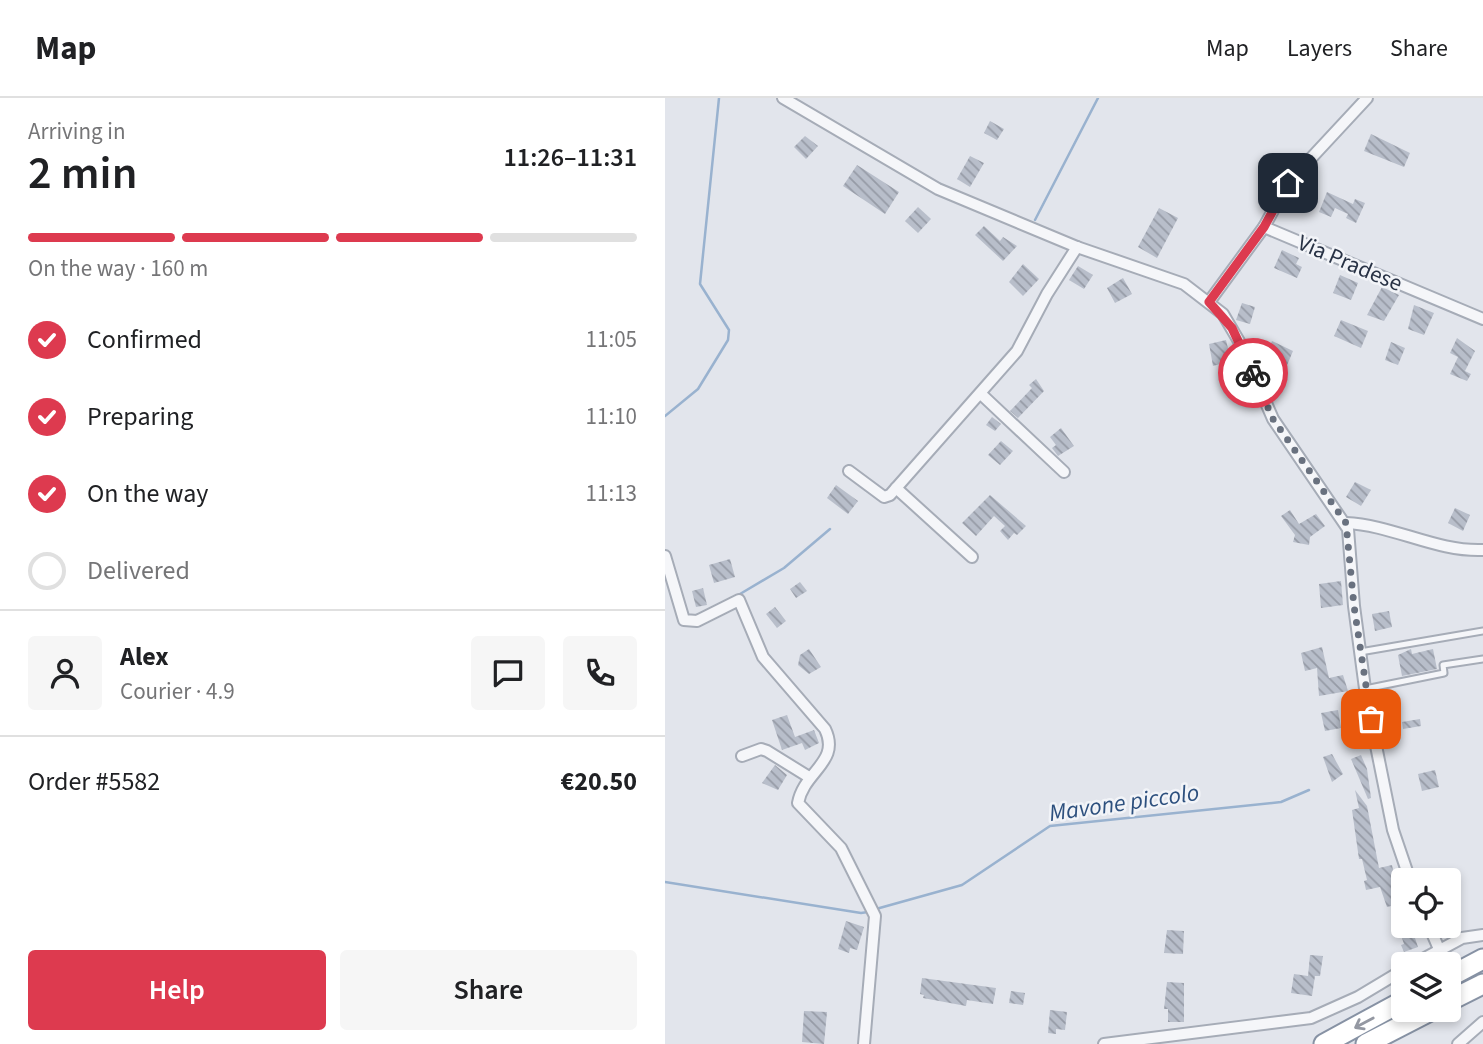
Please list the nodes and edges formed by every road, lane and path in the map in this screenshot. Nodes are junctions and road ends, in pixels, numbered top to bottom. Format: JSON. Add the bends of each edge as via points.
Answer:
{"nodes":[{"id":1,"x":783,"y":98,"type":"edge"},
{"id":2,"x":1367,"y":98,"type":"edge"},
{"id":3,"x":1264,"y":227,"type":"junction"},
{"id":4,"x":1077,"y":247,"type":"junction"},
{"id":5,"x":1209,"y":302,"type":"junction"},
{"id":6,"x":1483,"y":319,"type":"edge"},
{"id":7,"x":981,"y":394,"type":"junction"},
{"id":8,"x":849,"y":471,"type":"dead end"},
{"id":9,"x":1064,"y":472,"type":"dead end"},
{"id":10,"x":896,"y":488,"type":"junction"},
{"id":11,"x":1346,"y":523,"type":"junction"},
{"id":12,"x":1483,"y":550,"type":"edge"},
{"id":13,"x":665,"y":556,"type":"edge"},
{"id":14,"x":972,"y":557,"type":"dead end"},
{"id":15,"x":1483,"y":631,"type":"edge"},
{"id":16,"x":1360,"y":652,"type":"junction"},
{"id":17,"x":1483,"y":659,"type":"edge"},
{"id":18,"x":1365,"y":689,"type":"junction"},
{"id":19,"x":742,"y":756,"type":"dead end"},
{"id":20,"x":809,"y":777,"type":"junction"},
{"id":21,"x":1406,"y":868,"type":"edge"},
{"id":22,"x":1483,"y":935,"type":"edge"},
{"id":23,"x":1434,"y":938,"type":"edge"},
{"id":24,"x":1439,"y":949,"type":"junction"},
{"id":25,"x":1434,"y":952,"type":"edge"},
{"id":26,"x":1483,"y":959,"type":"edge"},
{"id":27,"x":1461,"y":971,"type":"edge"},
{"id":28,"x":1391,"y":977,"type":"edge"},
{"id":29,"x":1483,"y":984,"type":"edge"},
{"id":30,"x":1461,"y":995,"type":"edge"},
{"id":31,"x":1391,"y":1008,"type":"edge"},
{"id":32,"x":1409,"y":1022,"type":"edge"},
{"id":33,"x":1483,"y":1022,"type":"edge"},
{"id":34,"x":864,"y":1044,"type":"edge"},
{"id":35,"x":1104,"y":1044,"type":"edge"},
{"id":36,"x":1324,"y":1044,"type":"edge"},
{"id":37,"x":1366,"y":1044,"type":"edge"},
{"id":38,"x":1458,"y":1044,"type":"edge"}],
"edges":[{"from":1,"to":4,"type":"street","via":[[938,189]]},
{"from":2,"to":3,"type":"street","via":[[1288,183]]},
{"from":3,"to":5,"type":"street"},
{"from":3,"to":6,"type":"street","name":"Via Pradese"},
{"from":4,"to":5,"type":"street","via":[[1184,284]]},
{"from":4,"to":7,"type":"street","via":[[1017,351]]},
{"from":5,"to":11,"type":"street","via":[[1232,328],[1273,419]]},
{"from":7,"to":9,"type":"street"},
{"from":7,"to":10,"type":"street"},
{"from":8,"to":10,"type":"street","via":[[884,498]]},
{"from":10,"to":14,"type":"street"},
{"from":11,"to":12,"type":"street","via":[[1368,524],[1458,549]]},
{"from":11,"to":16,"type":"street"},
{"from":13,"to":20,"type":"street","via":[[684,620],[697,621],[739,600],[763,657],[825,729],[831,741],[827,757]]},
{"from":15,"to":16,"type":"lane"},
{"from":16,"to":18,"type":"street"},
{"from":17,"to":18,"type":"lane","via":[[1443,665],[1444,673]]},
{"from":18,"to":21,"type":"street","via":[[1393,830]]},
{"from":19,"to":20,"type":"street","via":[[761,749]]},
{"from":20,"to":34,"type":"street","via":[[798,803],[841,848],[875,916]]},
{"from":22,"to":24,"type":"street","via":[[1462,938]]},
{"from":23,"to":24,"type":"street"},
{"from":24,"to":25,"type":"street"},
{"from":26,"to":27,"type":"highway"},
{"from":28,"to":35,"type":"street","via":[[1311,1018]]},
{"from":29,"to":30,"type":"highway"},
{"from":31,"to":36,"type":"highway","one_way":true},
{"from":32,"to":37,"type":"highway"},
{"from":33,"to":38,"type":"street"}]}
